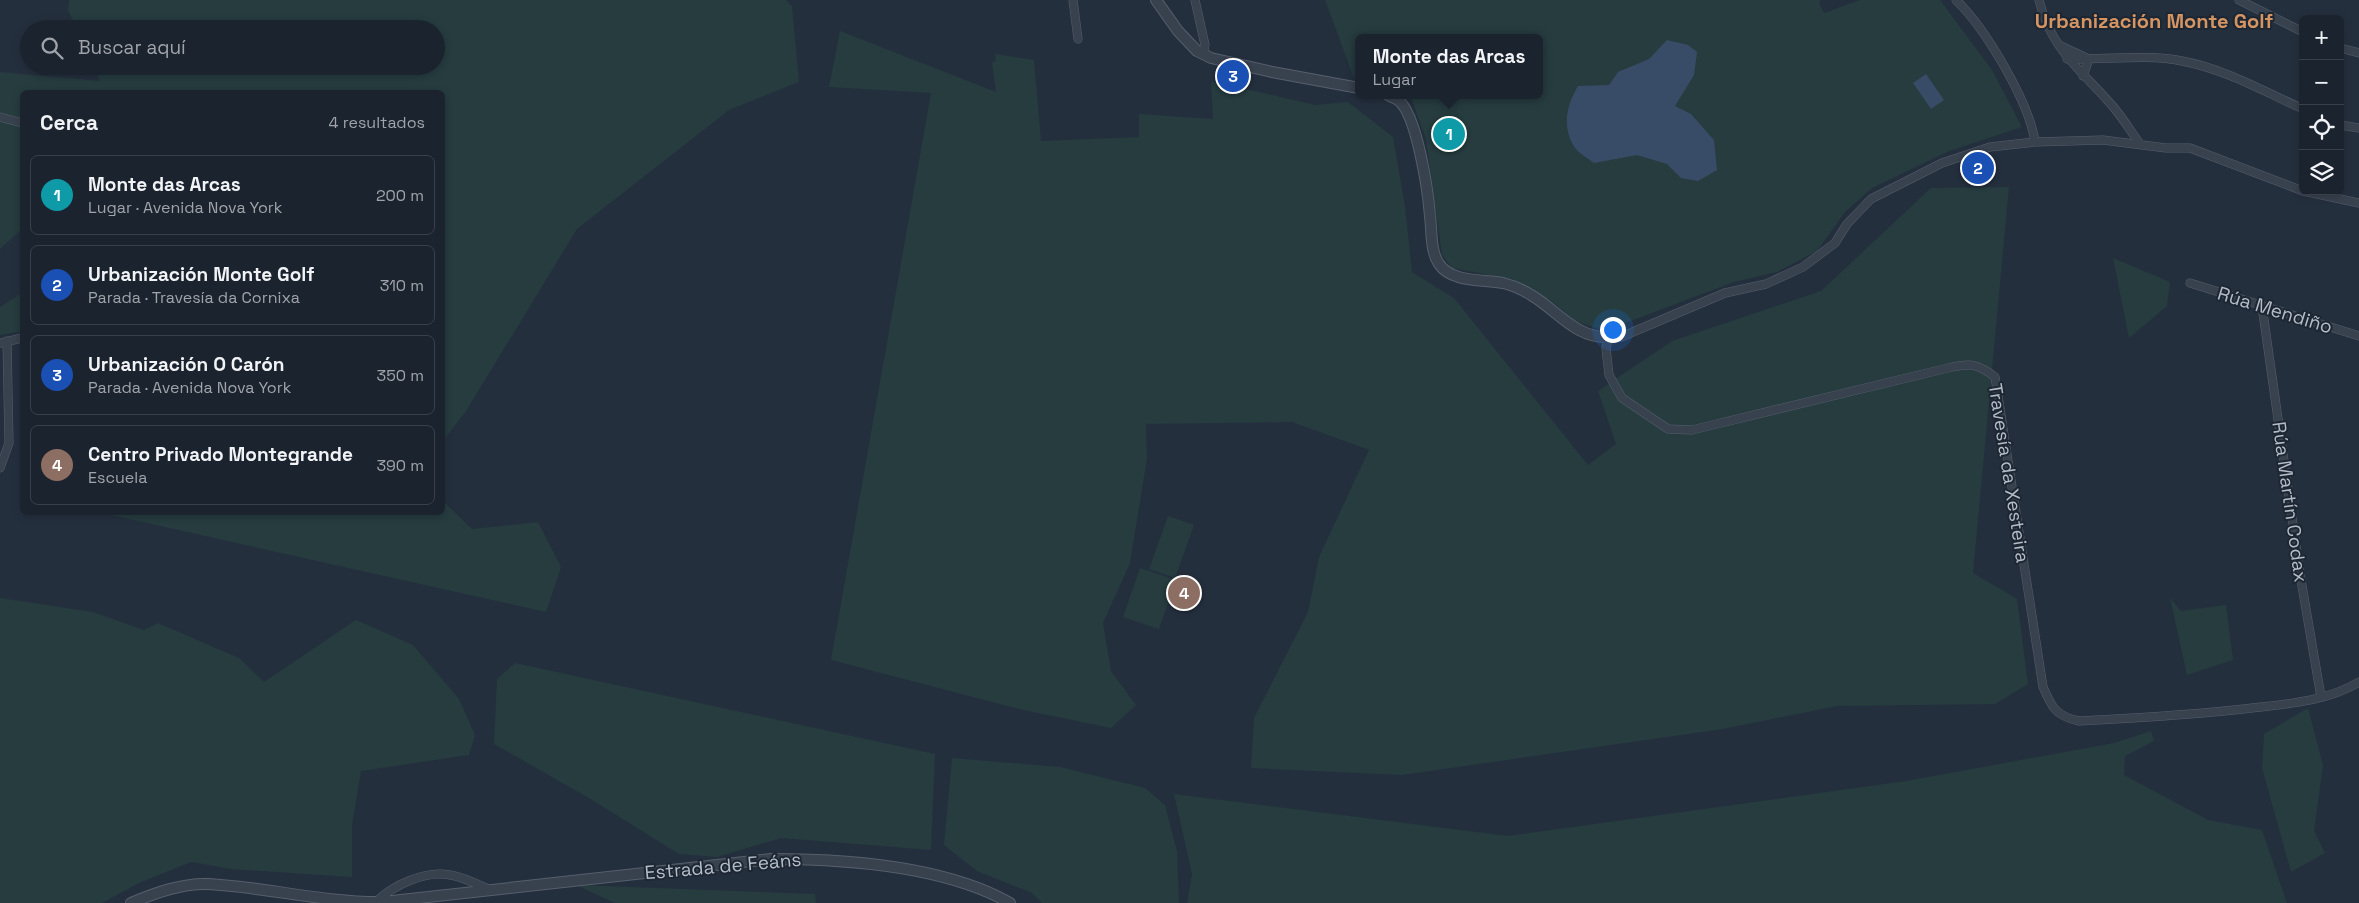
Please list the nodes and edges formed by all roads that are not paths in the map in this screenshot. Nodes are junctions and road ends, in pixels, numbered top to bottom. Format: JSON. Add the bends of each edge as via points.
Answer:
{"nodes":[{"id":1,"x":1072,"y":0,"type":"edge"},
{"id":2,"x":1156,"y":0,"type":"edge"},
{"id":3,"x":1195,"y":0,"type":"edge"},
{"id":4,"x":1956,"y":0,"type":"edge"},
{"id":5,"x":2039,"y":0,"type":"edge"},
{"id":6,"x":2239,"y":0,"type":"edge"},
{"id":7,"x":2299,"y":30,"type":"edge"},
{"id":8,"x":1078,"y":39,"type":"dead end"},
{"id":9,"x":2058,"y":44,"type":"junction"},
{"id":10,"x":2344,"y":49,"type":"edge"},
{"id":11,"x":1203,"y":53,"type":"junction"},
{"id":12,"x":2359,"y":53,"type":"edge"},
{"id":13,"x":2067,"y":59,"type":"junction"},
{"id":14,"x":2089,"y":60,"type":"junction"},
{"id":15,"x":2083,"y":76,"type":"junction"},
{"id":16,"x":1355,"y":87,"type":"edge"},
{"id":17,"x":1397,"y":99,"type":"edge"},
{"id":18,"x":2299,"y":107,"type":"edge"},
{"id":19,"x":0,"y":117,"type":"edge"},
{"id":20,"x":20,"y":122,"type":"edge"},
{"id":21,"x":2344,"y":125,"type":"edge"},
{"id":22,"x":2359,"y":128,"type":"edge"},
{"id":23,"x":2035,"y":142,"type":"junction"},
{"id":24,"x":2140,"y":144,"type":"junction"},
{"id":25,"x":2299,"y":189,"type":"edge"},
{"id":26,"x":2322,"y":195,"type":"edge"},
{"id":27,"x":2359,"y":203,"type":"edge"},
{"id":28,"x":2190,"y":283,"type":"dead end"},
{"id":29,"x":2262,"y":306,"type":"junction"},
{"id":30,"x":2359,"y":336,"type":"edge"},
{"id":31,"x":1608,"y":337,"type":"junction"},
{"id":32,"x":20,"y":338,"type":"edge"},
{"id":33,"x":4,"y":342,"type":"edge"},
{"id":34,"x":0,"y":468,"type":"edge"},
{"id":35,"x":2359,"y":682,"type":"edge"},
{"id":36,"x":2322,"y":697,"type":"junction"},
{"id":37,"x":490,"y":890,"type":"junction"},
{"id":38,"x":376,"y":902,"type":"edge"},
{"id":39,"x":131,"y":903,"type":"edge"},
{"id":40,"x":1010,"y":903,"type":"edge"}],
"edges":[{"from":1,"to":8,"type":"street"},
{"from":2,"to":11,"type":"street","via":[[1178,31]]},
{"from":3,"to":11,"type":"street","via":[[1206,45]]},
{"from":4,"to":23,"type":"street","via":[[2004,65],[2021,100]]},
{"from":5,"to":9,"type":"street","via":[[2043,18]]},
{"from":6,"to":7,"type":"street"},
{"from":9,"to":13,"type":"street"},
{"from":9,"to":14,"type":"street"},
{"from":10,"to":12,"type":"street"},
{"from":11,"to":16,"type":"street","via":[[1211,58],[1272,72]]},
{"from":13,"to":14,"type":"street"},
{"from":13,"to":15,"type":"street"},
{"from":14,"to":15,"type":"street"},
{"from":14,"to":18,"type":"street","via":[[2180,60],[2208,67]]},
{"from":15,"to":24,"type":"street","via":[[2115,109]]},
{"from":17,"to":31,"type":"street","via":[[1409,115],[1416,133],[1433,249],[1439,264],[1450,273],[1504,283],[1522,290],[1579,331],[1596,338]]},
{"from":19,"to":20,"type":"street"},
{"from":21,"to":22,"type":"street"},
{"from":23,"to":24,"type":"street","via":[[2103,140]]},
{"from":23,"to":31,"type":"street","via":[[1990,147],[1942,162],[1871,199],[1847,224],[1835,243],[1804,267],[1766,284],[1725,293],[1620,337]]},
{"from":24,"to":25,"type":"street","via":[[2190,148]]},
{"from":26,"to":27,"type":"street"},
{"from":28,"to":29,"type":"street","name":"Rúa Mendiño"},
{"from":29,"to":30,"type":"street","name":"Rúa Mendiño"},
{"from":29,"to":36,"type":"street","name":"Rúa Martín Codax","via":[[2300,574]]},
{"from":31,"to":36,"type":"street","name":"Travesía da Xesteira","via":[[1609,375],[1622,398],[1668,429],[1692,430],[1969,363],[1984,368],[1995,377],[2043,687],[2062,717],[2079,721],[2190,716]]},
{"from":32,"to":33,"type":"street"},
{"from":33,"to":34,"type":"street","via":[[8,443]]},
{"from":35,"to":36,"type":"street","name":"Travesía da Xesteira"},
{"from":37,"to":38,"type":"street","name":"Estrada de Feáns"},
{"from":37,"to":38,"type":"street","name":"Estrada de Feáns","via":[[471,881],[442,874],[418,878],[390,891]]},
{"from":37,"to":40,"type":"street","name":"Estrada de Feáns","via":[[771,859],[807,858],[852,861],[938,876],[974,886]]},
{"from":38,"to":39,"type":"street","name":"Estrada de Feáns","via":[[342,902],[208,884],[174,888]]}]}
